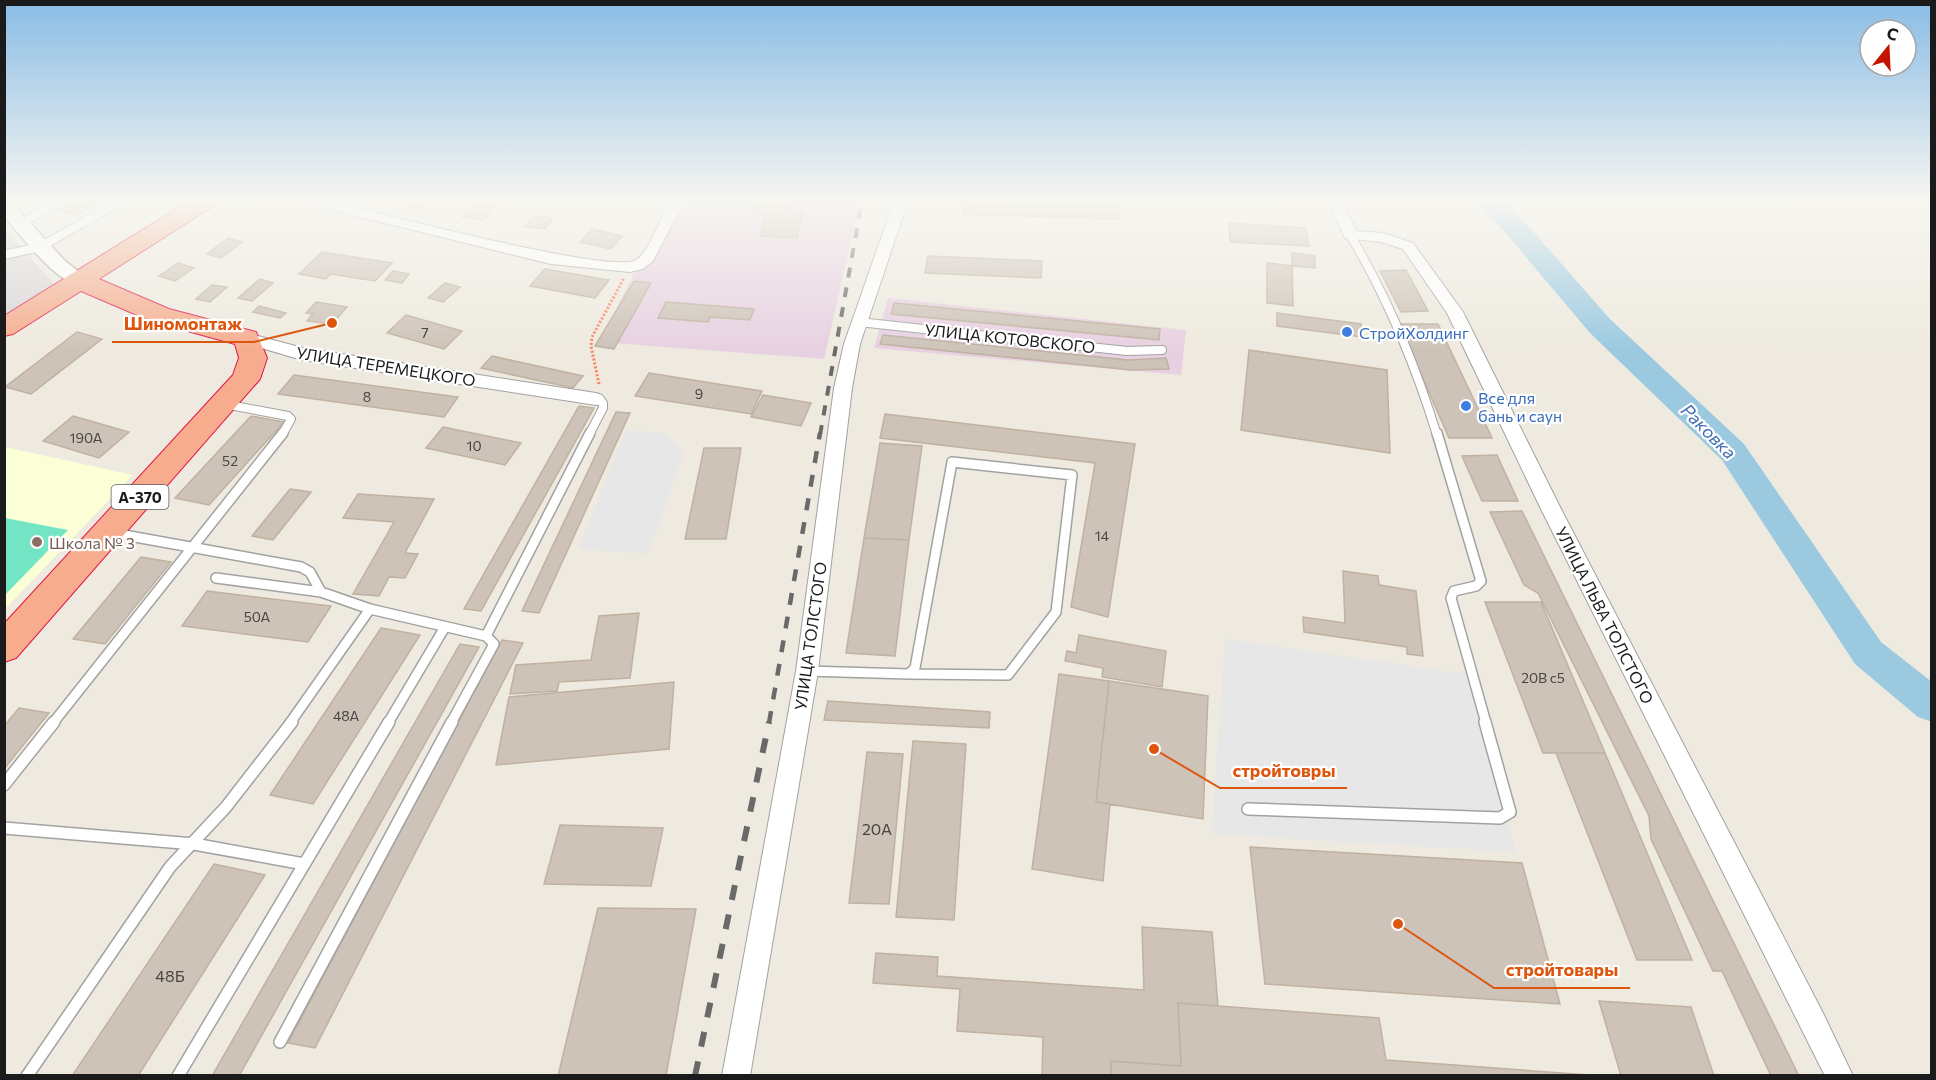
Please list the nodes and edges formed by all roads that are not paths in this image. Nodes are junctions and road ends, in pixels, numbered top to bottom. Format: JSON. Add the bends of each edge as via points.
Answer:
{"nodes":[{"id":1,"x":20,"y":251,"type":"edge"},
{"id":2,"x":44,"y":251,"type":"edge"},
{"id":3,"x":126,"y":251,"type":"edge"},
{"id":4,"x":524,"y":251,"type":"edge"},
{"id":5,"x":651,"y":251,"type":"edge"},
{"id":6,"x":884,"y":251,"type":"edge"},
{"id":7,"x":1361,"y":251,"type":"edge"},
{"id":8,"x":1412,"y":251,"type":"edge"},
{"id":9,"x":4,"y":255,"type":"edge"},
{"id":10,"x":80,"y":281,"type":"junction"},
{"id":11,"x":859,"y":322,"type":"junction"},
{"id":12,"x":4,"y":328,"type":"edge"},
{"id":13,"x":247,"y":338,"type":"junction"},
{"id":14,"x":1162,"y":350,"type":"dead end"},
{"id":15,"x":600,"y":402,"type":"joint"},
{"id":16,"x":223,"y":404,"type":"junction"},
{"id":17,"x":108,"y":532,"type":"junction"},
{"id":18,"x":193,"y":548,"type":"junction"},
{"id":19,"x":216,"y":578,"type":"dead end"},
{"id":20,"x":321,"y":592,"type":"junction"},
{"id":21,"x":370,"y":609,"type":"junction"},
{"id":22,"x":446,"y":627,"type":"junction"},
{"id":23,"x":486,"y":636,"type":"junction"},
{"id":24,"x":4,"y":648,"type":"edge"},
{"id":25,"x":807,"y":671,"type":"junction"},
{"id":26,"x":909,"y":674,"type":"junction"},
{"id":27,"x":4,"y":785,"type":"edge"},
{"id":28,"x":1248,"y":808,"type":"dead end"},
{"id":29,"x":4,"y":828,"type":"edge"},
{"id":30,"x":194,"y":844,"type":"junction"},
{"id":31,"x":304,"y":864,"type":"junction"},
{"id":32,"x":280,"y":1042,"type":"dead end"},
{"id":33,"x":27,"y":1076,"type":"edge"},
{"id":34,"x":178,"y":1076,"type":"edge"},
{"id":35,"x":736,"y":1076,"type":"edge"},
{"id":36,"x":1839,"y":1076,"type":"edge"}],
"edges":[{"from":1,"to":9,"type":"lane"},
{"from":2,"to":10,"type":"street"},
{"from":3,"to":10,"type":"highway"},
{"from":4,"to":5,"type":"street","via":[[630,267],[638,266]]},
{"from":6,"to":11,"type":"street","name":"УЛИЦА ТОЛСТОГО"},
{"from":7,"to":28,"type":"lane","via":[[1395,314],[1417,369],[1481,581],[1454,591],[1451,598],[1510,812],[1500,818]]},
{"from":8,"to":36,"type":"street","name":"УЛИЦА ЛЬВА ТОЛСТОГО","via":[[1455,312]]},
{"from":10,"to":12,"type":"highway"},
{"from":10,"to":13,"type":"highway","name":"УЛИЦА ТЕРЕМЕЦКОГО","via":[[159,315]]},
{"from":11,"to":14,"type":"lane","name":"УЛИЦА КОТОВСКОГО","via":[[1127,351]]},
{"from":11,"to":25,"type":"street","name":"УЛИЦА ТОЛСТОГО","via":[[843,388]]},
{"from":13,"to":15,"type":"street","name":"УЛИЦА ТЕРЕМЕЦКОГО","via":[[302,354]]},
{"from":13,"to":16,"type":"highway","number":"А-370","via":[[253,358],[246,379]]},
{"from":15,"to":23,"type":"lane"},
{"from":16,"to":17,"type":"highway","number":"А-370"},
{"from":16,"to":18,"type":"lane","via":[[291,419]]},
{"from":17,"to":18,"type":"lane"},
{"from":17,"to":24,"type":"highway","number":"А-370"},
{"from":18,"to":20,"type":"lane","via":[[301,567],[310,572]]},
{"from":18,"to":27,"type":"lane"},
{"from":19,"to":20,"type":"lane"},
{"from":20,"to":21,"type":"lane"},
{"from":21,"to":22,"type":"lane"},
{"from":21,"to":30,"type":"lane","via":[[255,773]]},
{"from":22,"to":23,"type":"lane"},
{"from":22,"to":31,"type":"lane"},
{"from":23,"to":32,"type":"lane","via":[[494,644]]},
{"from":25,"to":26,"type":"lane"},
{"from":25,"to":35,"type":"street","name":"УЛИЦА ТОЛСТОГО"},
{"from":26,"to":26,"type":"lane","via":[[1008,675],[1056,612],[1072,475],[952,462],[915,668]]},
{"from":29,"to":30,"type":"lane"},
{"from":30,"to":31,"type":"lane"},
{"from":30,"to":33,"type":"lane","via":[[170,867]]},
{"from":31,"to":34,"type":"lane"}]}
